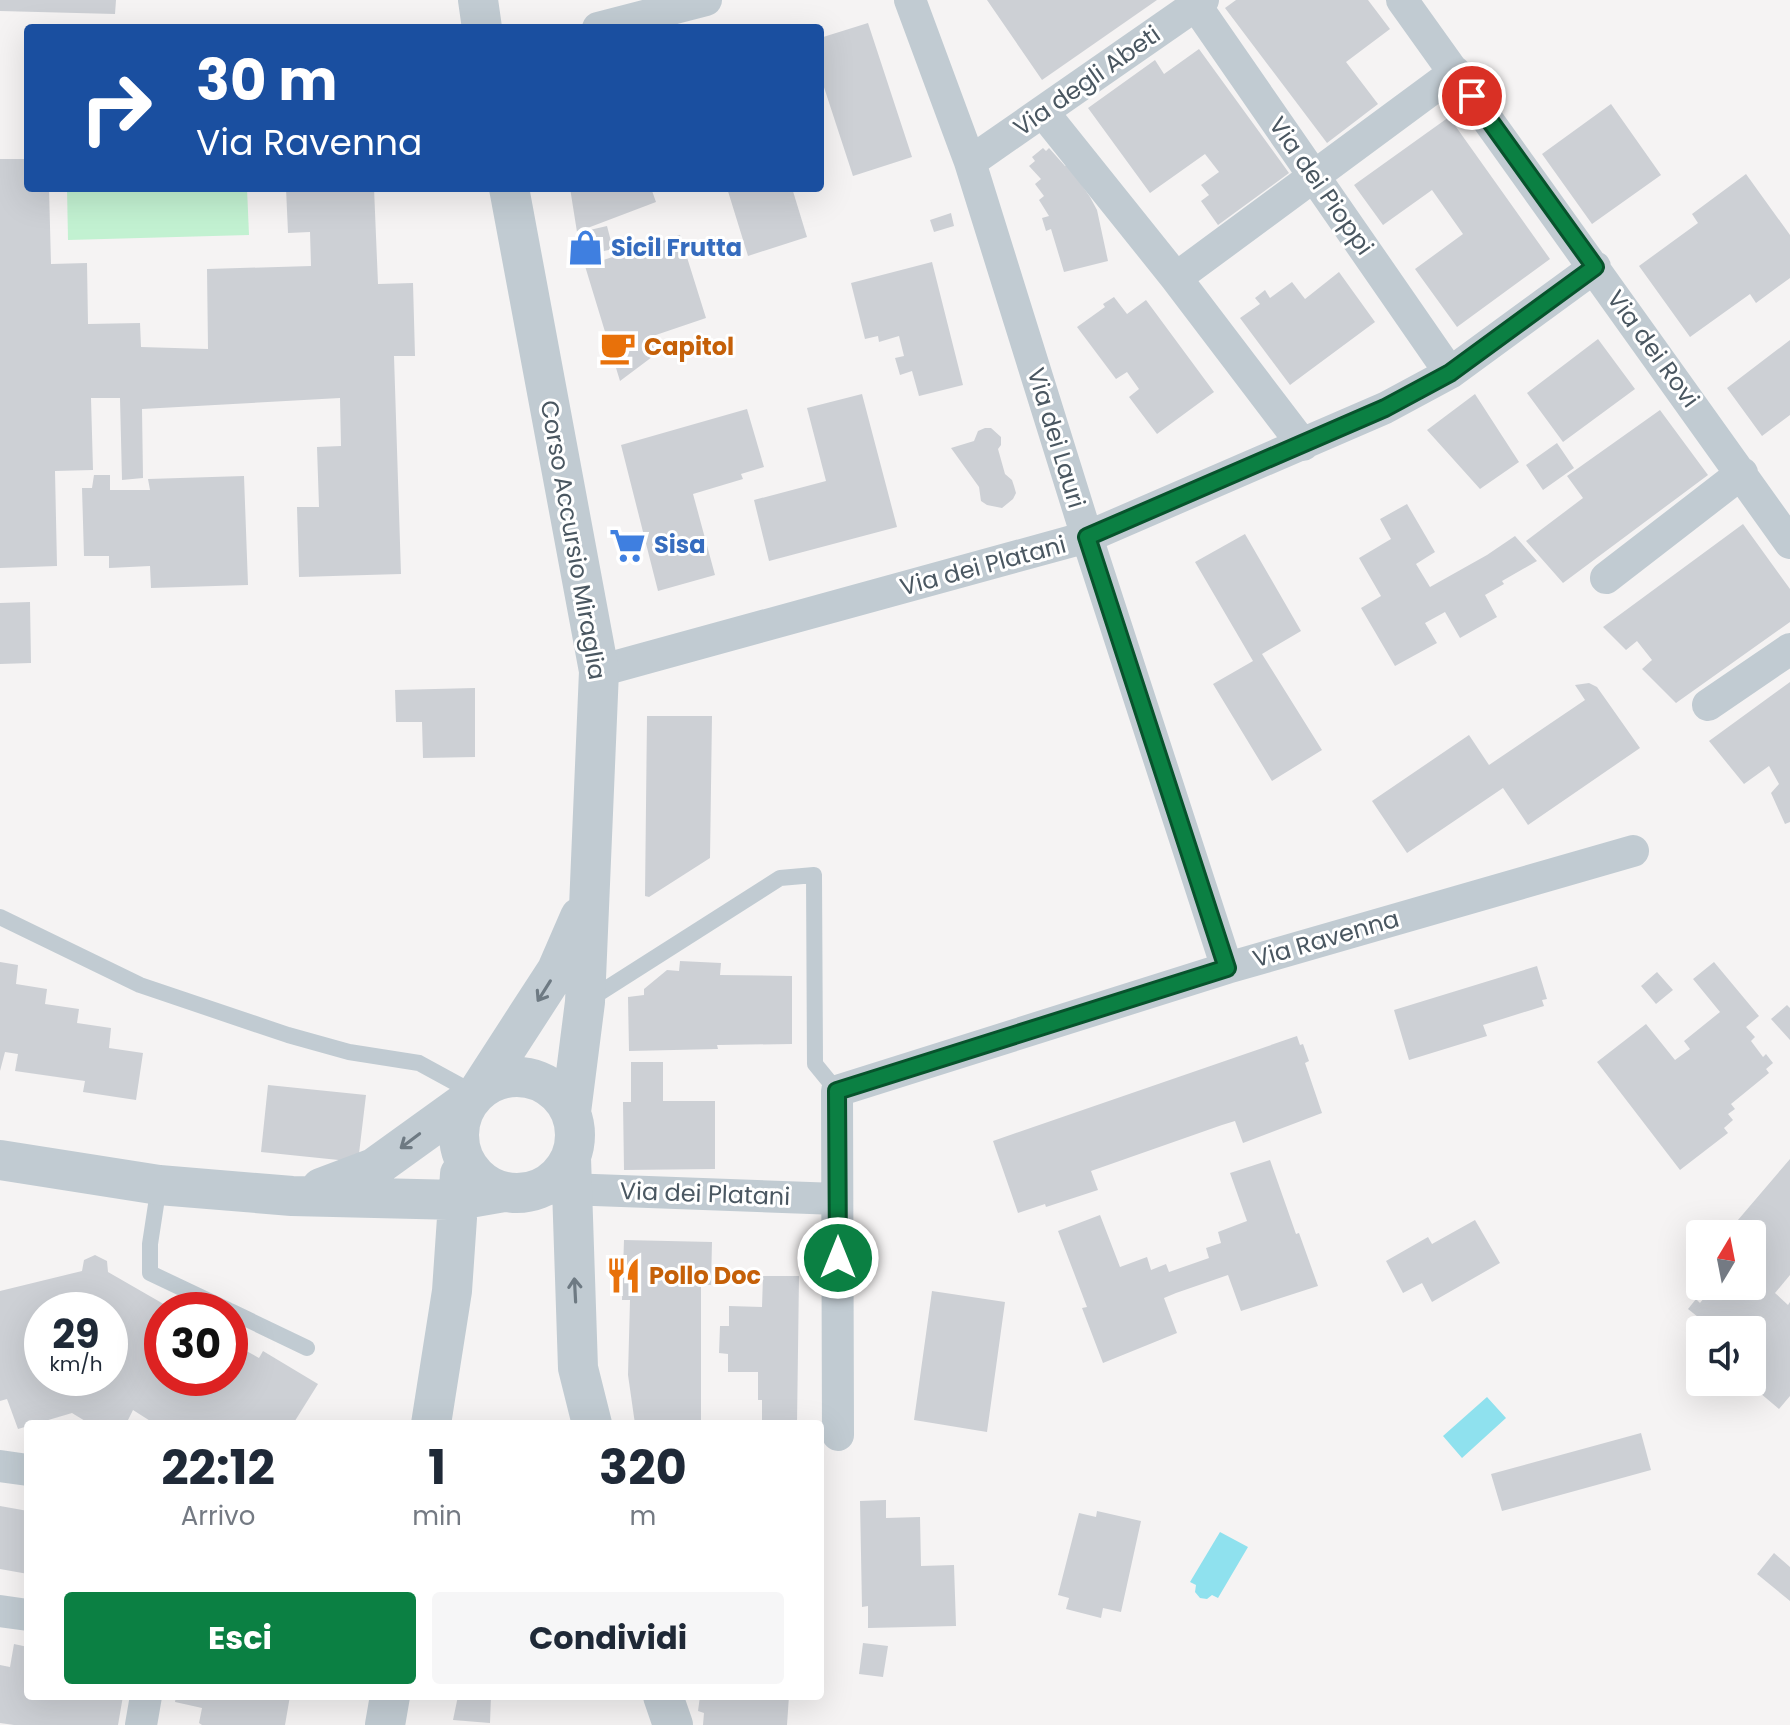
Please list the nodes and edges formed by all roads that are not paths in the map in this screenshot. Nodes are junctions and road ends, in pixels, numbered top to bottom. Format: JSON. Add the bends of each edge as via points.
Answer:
{"nodes":[{"id":1,"x":478,"y":0,"type":"edge"},
{"id":2,"x":706,"y":0,"type":"edge"},
{"id":3,"x":910,"y":0,"type":"edge"},
{"id":4,"x":1402,"y":0,"type":"edge"},
{"id":5,"x":1197,"y":2,"type":"edge"},
{"id":6,"x":481,"y":24,"type":"edge"},
{"id":7,"x":613,"y":24,"type":"edge"},
{"id":8,"x":1455,"y":72,"type":"junction"},
{"id":9,"x":1043,"y":112,"type":"junction"},
{"id":10,"x":970,"y":162,"type":"junction"},
{"id":11,"x":1314,"y":177,"type":"junction"},
{"id":12,"x":510,"y":192,"type":"edge"},
{"id":13,"x":1595,"y":267,"type":"junction"},
{"id":14,"x":1176,"y":278,"type":"junction"},
{"id":15,"x":1450,"y":373,"type":"junction"},
{"id":16,"x":1303,"y":445,"type":"junction"},
{"id":17,"x":1742,"y":473,"type":"junction"},
{"id":18,"x":1087,"y":537,"type":"junction"},
{"id":19,"x":1790,"y":543,"type":"edge"},
{"id":20,"x":1606,"y":578,"type":"dead end"},
{"id":21,"x":1790,"y":649,"type":"edge"},
{"id":22,"x":599,"y":671,"type":"junction"},
{"id":23,"x":1708,"y":705,"type":"dead end"},
{"id":24,"x":1633,"y":851,"type":"dead end"},
{"id":25,"x":589,"y":895,"type":"junction"},
{"id":26,"x":0,"y":917,"type":"edge"},
{"id":27,"x":1227,"y":968,"type":"junction"},
{"id":28,"x":585,"y":1002,"type":"junction"},
{"id":29,"x":837,"y":1091,"type":"junction"},
{"id":30,"x":476,"y":1094,"type":"junction"},
{"id":31,"x":571,"y":1112,"type":"junction"},
{"id":32,"x":461,"y":1150,"type":"junction"},
{"id":33,"x":0,"y":1160,"type":"edge"},
{"id":34,"x":159,"y":1185,"type":"junction"},
{"id":35,"x":541,"y":1185,"type":"junction"},
{"id":36,"x":292,"y":1196,"type":"junction"},
{"id":37,"x":837,"y":1199,"type":"junction"},
{"id":38,"x":458,"y":1200,"type":"junction"},
{"id":39,"x":452,"y":1291,"type":"junction"},
{"id":40,"x":190,"y":1292,"type":"edge"},
{"id":41,"x":248,"y":1320,"type":"edge"},
{"id":42,"x":307,"y":1348,"type":"dead end"},
{"id":43,"x":432,"y":1420,"type":"edge"},
{"id":44,"x":591,"y":1420,"type":"edge"},
{"id":45,"x":838,"y":1435,"type":"dead end"},
{"id":46,"x":0,"y":1466,"type":"edge"},
{"id":47,"x":24,"y":1469,"type":"edge"},
{"id":48,"x":0,"y":1611,"type":"edge"},
{"id":49,"x":24,"y":1614,"type":"edge"},
{"id":50,"x":145,"y":1700,"type":"edge"},
{"id":51,"x":389,"y":1700,"type":"edge"},
{"id":52,"x":664,"y":1700,"type":"edge"},
{"id":53,"x":141,"y":1725,"type":"edge"},
{"id":54,"x":385,"y":1725,"type":"edge"},
{"id":55,"x":673,"y":1725,"type":"edge"}],
"edges":[{"from":1,"to":6,"type":"street"},
{"from":2,"to":7,"type":"street"},
{"from":3,"to":10,"type":"street","name":"Via dei Lauri"},
{"from":4,"to":8,"type":"street","name":"Via dei Rovi"},
{"from":5,"to":9,"type":"street","name":"Via degli Abeti"},
{"from":5,"to":11,"type":"street","name":"Via dei Pioppi"},
{"from":8,"to":11,"type":"street"},
{"from":8,"to":13,"type":"street","name":"Via dei Rovi"},
{"from":9,"to":10,"type":"street","name":"Via degli Abeti"},
{"from":9,"to":14,"type":"street"},
{"from":10,"to":18,"type":"street","name":"Via dei Lauri"},
{"from":11,"to":14,"type":"street"},
{"from":11,"to":15,"type":"street","name":"Via dei Pioppi"},
{"from":12,"to":22,"type":"street","name":"Corso Accursio Miraglia"},
{"from":13,"to":15,"type":"street","name":"Via dei Platani"},
{"from":13,"to":17,"type":"street","name":"Via dei Rovi"},
{"from":14,"to":16,"type":"street"},
{"from":15,"to":16,"type":"street","name":"Via dei Platani"},
{"from":16,"to":18,"type":"street","name":"Via dei Platani"},
{"from":17,"to":19,"type":"street","name":"Via dei Rovi"},
{"from":17,"to":20,"type":"street"},
{"from":18,"to":22,"type":"street","name":"Via dei Platani"},
{"from":18,"to":27,"type":"street","name":"Via dei Lauri"},
{"from":21,"to":23,"type":"street"},
{"from":22,"to":25,"type":"street","name":"Corso Accursio Miraglia"},
{"from":24,"to":27,"type":"street","name":"Via Ravenna"},
{"from":25,"to":28,"type":"street","name":"Corso Accursio Miraglia"},
{"from":25,"to":30,"type":"street","one_way":true,"via":[[557,970]]},
{"from":26,"to":30,"type":"lane","via":[[140,985],[319,1044],[419,1063]]},
{"from":27,"to":29,"type":"street","name":"Via Ravenna"},
{"from":28,"to":29,"type":"lane","via":[[780,878],[814,875],[815,1064]]},
{"from":28,"to":31,"type":"street","name":"Corso Accursio Miraglia"},
{"from":29,"to":37,"type":"street"},
{"from":30,"to":31,"type":"street","via":[[506,1077],[530,1078],[552,1087]]},
{"from":30,"to":32,"type":"street","via":[[460,1121]]},
{"from":30,"to":36,"type":"street","one_way":true,"via":[[374,1168]]},
{"from":31,"to":35,"type":"street","via":[[576,1143]]},
{"from":32,"to":35,"type":"street","via":[[476,1177]]},
{"from":32,"to":38,"type":"street"},
{"from":33,"to":34,"type":"street"},
{"from":34,"to":36,"type":"street"},
{"from":34,"to":40,"type":"lane","via":[[150,1273]]},
{"from":35,"to":37,"type":"street","name":"Via dei Platani"},
{"from":35,"to":38,"type":"street"},
{"from":35,"to":39,"type":"street","via":[[482,1228]]},
{"from":44,"to":35,"type":"street","one_way":true},
{"from":36,"to":38,"type":"street"},
{"from":37,"to":45,"type":"street"},
{"from":38,"to":39,"type":"street"},
{"from":39,"to":43,"type":"street"},
{"from":41,"to":42,"type":"lane"},
{"from":46,"to":47,"type":"street"},
{"from":48,"to":49,"type":"street"},
{"from":50,"to":53,"type":"street"},
{"from":51,"to":54,"type":"street"},
{"from":52,"to":55,"type":"street"}]}
